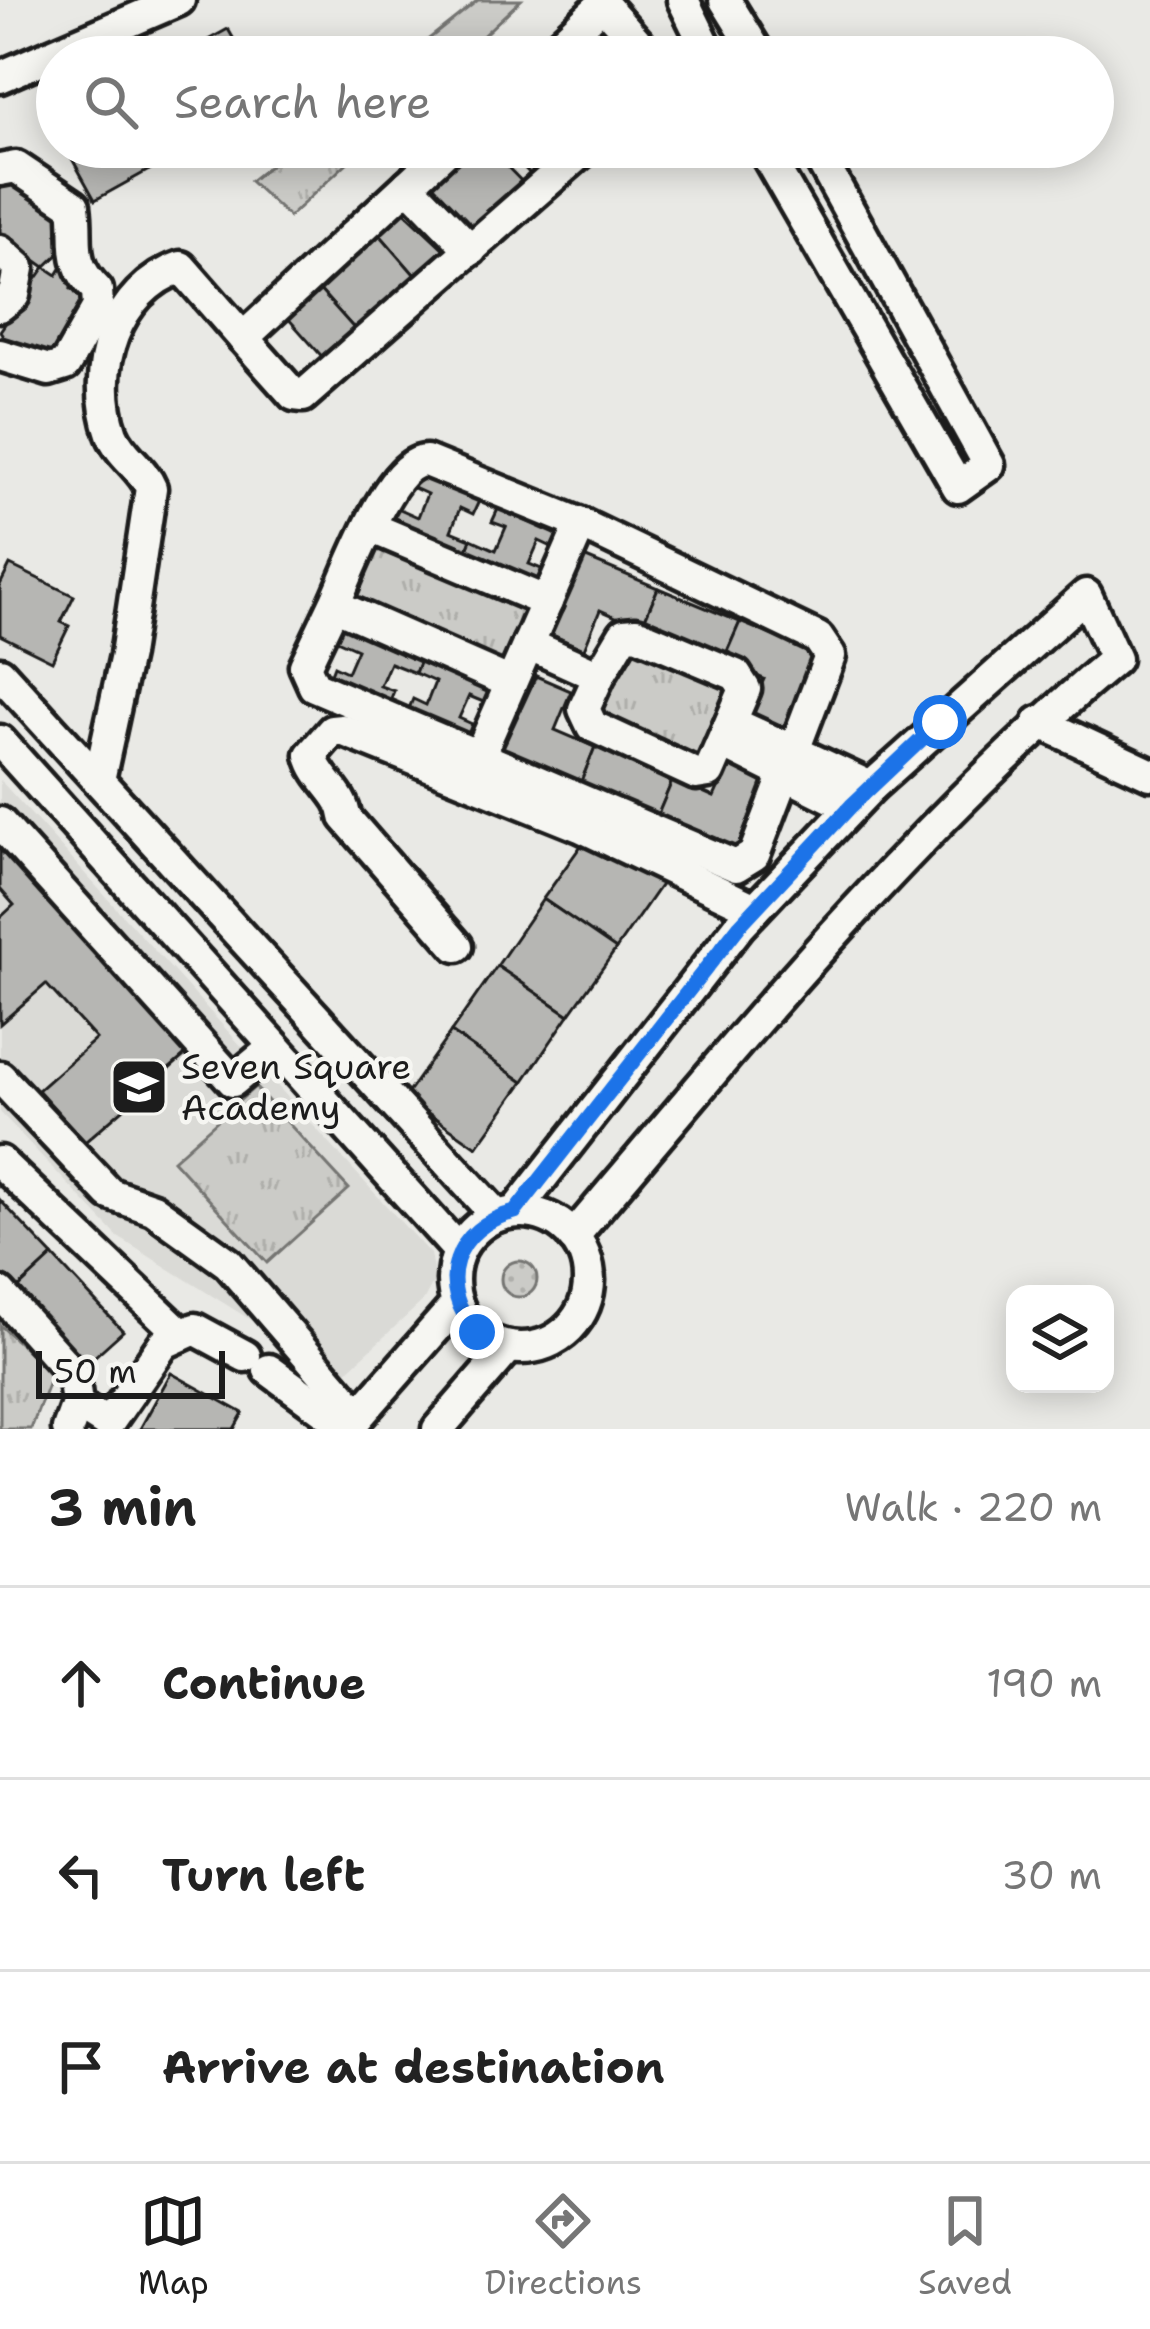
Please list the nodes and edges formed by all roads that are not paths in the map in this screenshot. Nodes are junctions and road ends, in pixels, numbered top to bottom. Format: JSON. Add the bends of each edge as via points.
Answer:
{"nodes":[{"id":1,"x":179,"y":0,"type":"edge"},
{"id":2,"x":683,"y":0,"type":"edge"},
{"id":3,"x":725,"y":0,"type":"edge"},
{"id":4,"x":123,"y":10,"type":"edge"},
{"id":5,"x":75,"y":36,"type":"edge"},
{"id":6,"x":570,"y":36,"type":"edge"},
{"id":7,"x":633,"y":36,"type":"edge"},
{"id":8,"x":700,"y":36,"type":"edge"},
{"id":9,"x":747,"y":36,"type":"edge"},
{"id":10,"x":36,"y":57,"type":"edge"},
{"id":11,"x":0,"y":76,"type":"edge"},
{"id":12,"x":427,"y":168,"type":"edge"},
{"id":13,"x":563,"y":168,"type":"edge"},
{"id":14,"x":774,"y":168,"type":"edge"},
{"id":15,"x":826,"y":168,"type":"edge"},
{"id":16,"x":0,"y":170,"type":"edge"},
{"id":17,"x":409,"y":185,"type":"junction"},
{"id":18,"x":471,"y":250,"type":"junction"},
{"id":19,"x":0,"y":251,"type":"edge"},
{"id":20,"x":0,"y":306,"type":"edge"},
{"id":21,"x":244,"y":338,"type":"junction"},
{"id":22,"x":0,"y":355,"type":"edge"},
{"id":23,"x":581,"y":524,"type":"junction"},
{"id":24,"x":370,"y":526,"type":"junction"},
{"id":25,"x":547,"y":602,"type":"junction"},
{"id":26,"x":334,"y":605,"type":"junction"},
{"id":27,"x":528,"y":644,"type":"junction"},
{"id":28,"x":0,"y":673,"type":"edge"},
{"id":29,"x":599,"y":676,"type":"junction"},
{"id":30,"x":512,"y":683,"type":"junction"},
{"id":31,"x":1039,"y":722,"type":"junction"},
{"id":32,"x":727,"y":733,"type":"junction"},
{"id":33,"x":0,"y":741,"type":"edge"},
{"id":34,"x":479,"y":756,"type":"junction"},
{"id":35,"x":791,"y":763,"type":"junction"},
{"id":36,"x":1150,"y":774,"type":"edge"},
{"id":37,"x":99,"y":780,"type":"junction"},
{"id":38,"x":861,"y":796,"type":"junction"},
{"id":39,"x":139,"y":821,"type":"junction"},
{"id":40,"x":0,"y":823,"type":"edge"},
{"id":41,"x":102,"y":852,"type":"junction"},
{"id":42,"x":755,"y":909,"type":"junction"},
{"id":43,"x":457,"y":946,"type":"dead end"},
{"id":44,"x":272,"y":1048,"type":"junction"},
{"id":45,"x":0,"y":1077,"type":"edge"},
{"id":46,"x":0,"y":1162,"type":"edge"},
{"id":47,"x":506,"y":1214,"type":"junction"},
{"id":48,"x":573,"y":1237,"type":"junction"},
{"id":49,"x":459,"y":1252,"type":"junction"},
{"id":50,"x":0,"y":1293,"type":"edge"},
{"id":51,"x":457,"y":1304,"type":"junction"},
{"id":52,"x":180,"y":1333,"type":"junction"},
{"id":53,"x":509,"y":1347,"type":"junction"},
{"id":54,"x":72,"y":1417,"type":"edge"},
{"id":55,"x":351,"y":1424,"type":"edge"},
{"id":56,"x":107,"y":1427,"type":"edge"},
{"id":57,"x":437,"y":1429,"type":"edge"}],
"edges":[{"from":1,"to":4,"type":"street"},
{"from":2,"to":8,"type":"street"},
{"from":3,"to":9,"type":"street"},
{"from":4,"to":5,"type":"street"},
{"from":6,"to":7,"type":"street","via":[[606,4]]},
{"from":10,"to":11,"type":"street"},
{"from":12,"to":17,"type":"street"},
{"from":13,"to":18,"type":"street"},
{"from":14,"to":15,"type":"street","via":[[958,487],[989,465]]},
{"from":16,"to":22,"type":"street","via":[[16,167],[74,206],[72,248],[98,307],[65,365],[49,370]]},
{"from":17,"to":18,"type":"street"},
{"from":17,"to":21,"type":"street"},
{"from":18,"to":21,"type":"street","via":[[300,397]]},
{"from":19,"to":20,"type":"street","via":[[19,268],[14,295]]},
{"from":21,"to":37,"type":"street","via":[[181,267],[131,301],[109,340],[111,432],[151,488]]},
{"from":23,"to":24,"type":"street","via":[[412,461]]},
{"from":23,"to":25,"type":"street"},
{"from":23,"to":35,"type":"street","via":[[818,638],[830,656]]},
{"from":24,"to":25,"type":"street"},
{"from":24,"to":26,"type":"street"},
{"from":25,"to":27,"type":"street"},
{"from":26,"to":30,"type":"street"},
{"from":26,"to":34,"type":"street","via":[[305,666],[314,686]]},
{"from":27,"to":29,"type":"street"},
{"from":27,"to":30,"type":"street"},
{"from":28,"to":37,"type":"street"},
{"from":29,"to":32,"type":"street","via":[[584,709],[592,726],[704,776]]},
{"from":29,"to":32,"type":"street","via":[[615,644],[636,632],[743,680]]},
{"from":30,"to":34,"type":"street"},
{"from":31,"to":36,"type":"street"},
{"from":31,"to":38,"type":"street","via":[[1115,659],[1086,595]]},
{"from":31,"to":48,"type":"street","via":[[807,960]]},
{"from":32,"to":35,"type":"street"},
{"from":33,"to":41,"type":"street"},
{"from":34,"to":35,"type":"street","via":[[736,866],[754,855]]},
{"from":35,"to":38,"type":"street"},
{"from":37,"to":39,"type":"street"},
{"from":38,"to":42,"type":"street"},
{"from":39,"to":41,"type":"street"},
{"from":39,"to":47,"type":"street"},
{"from":40,"to":44,"type":"street","via":[[233,1081]]},
{"from":41,"to":44,"type":"street"},
{"from":42,"to":43,"type":"street","via":[[580,826],[332,730],[311,755],[315,772]]},
{"from":42,"to":47,"type":"street"},
{"from":44,"to":49,"type":"street"},
{"from":45,"to":55,"type":"street","via":[[110,1194],[153,1209],[228,1263]]},
{"from":46,"to":52,"type":"street"},
{"from":47,"to":48,"type":"street","via":[[548,1217]]},
{"from":47,"to":49,"type":"street","via":[[482,1224]]},
{"from":48,"to":53,"type":"street","via":[[589,1278],[576,1320],[539,1346]]},
{"from":49,"to":51,"type":"street"},
{"from":50,"to":54,"type":"street","via":[[73,1374]]},
{"from":51,"to":53,"type":"street","via":[[477,1332]]},
{"from":51,"to":55,"type":"street"},
{"from":52,"to":55,"type":"street","via":[[195,1329]]},
{"from":52,"to":56,"type":"street"},
{"from":53,"to":57,"type":"street"},
{"from":54,"to":56,"type":"street"}]}
